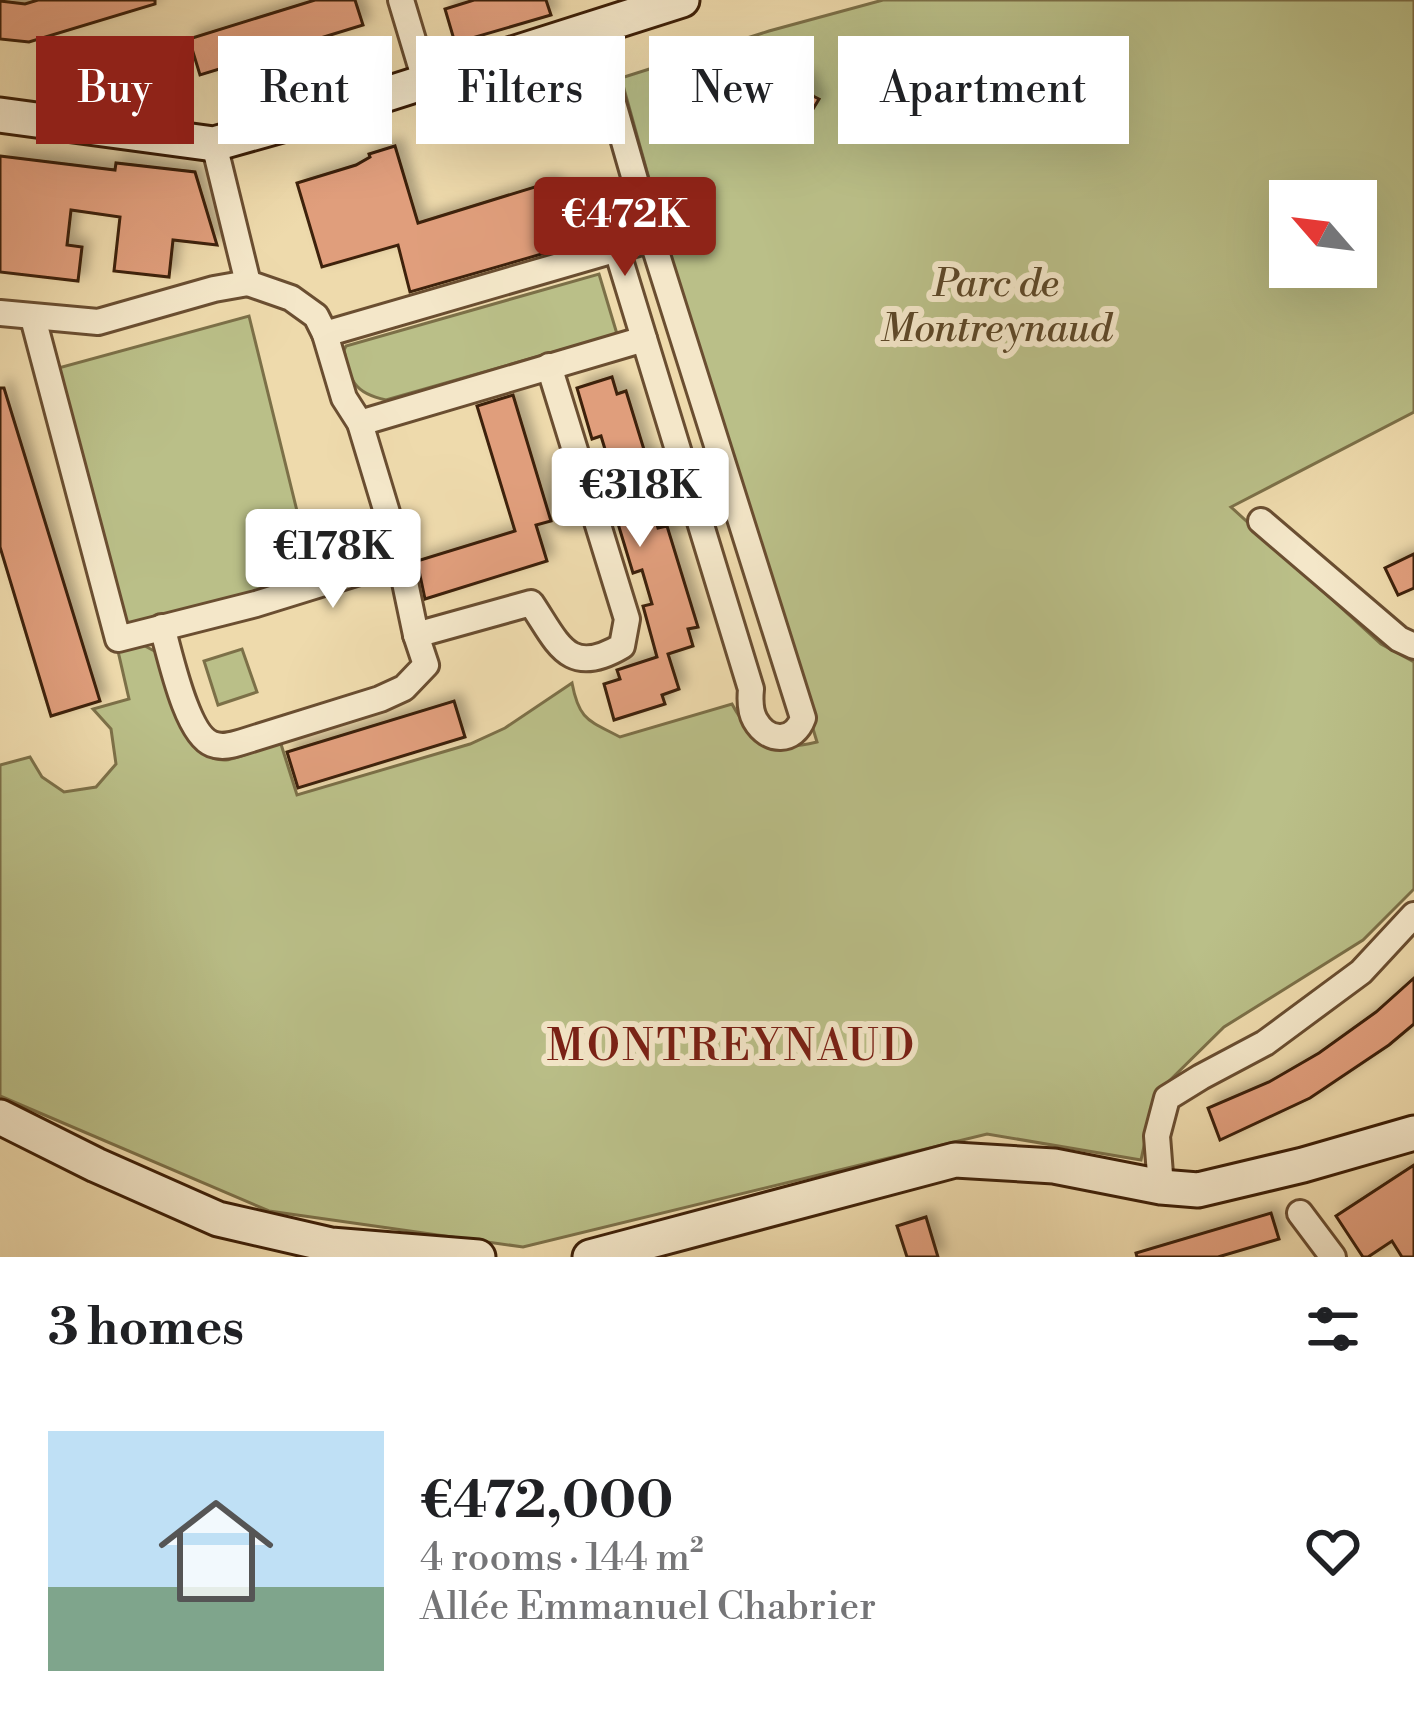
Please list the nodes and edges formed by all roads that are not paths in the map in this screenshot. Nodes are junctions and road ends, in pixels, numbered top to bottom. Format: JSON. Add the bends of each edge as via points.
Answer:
{"nodes":[{"id":1,"x":401,"y":0,"type":"edge"},
{"id":2,"x":682,"y":0,"type":"edge"},
{"id":3,"x":592,"y":30,"type":"junction"},
{"id":4,"x":572,"y":36,"type":"edge"},
{"id":5,"x":416,"y":50,"type":"edge"},
{"id":6,"x":416,"y":83,"type":"edge"},
{"id":7,"x":0,"y":115,"type":"edge"},
{"id":8,"x":214,"y":144,"type":"junction"},
{"id":9,"x":652,"y":239,"type":"junction"},
{"id":10,"x":616,"y":250,"type":"junction"},
{"id":11,"x":248,"y":283,"type":"junction"},
{"id":12,"x":0,"y":313,"type":"edge"},
{"id":13,"x":33,"y":318,"type":"junction"},
{"id":14,"x":325,"y":334,"type":"junction"},
{"id":15,"x":644,"y":339,"type":"junction"},
{"id":16,"x":549,"y":366,"type":"junction"},
{"id":17,"x":360,"y":423,"type":"junction"},
{"id":18,"x":1261,"y":521,"type":"dead end"},
{"id":19,"x":398,"y":549,"type":"junction"},
{"id":20,"x":162,"y":627,"type":"junction"},
{"id":21,"x":416,"y":635,"type":"junction"},
{"id":22,"x":1414,"y":646,"type":"edge"},
{"id":23,"x":1414,"y":916,"type":"edge"},
{"id":24,"x":0,"y":1117,"type":"edge"},
{"id":25,"x":1414,"y":1133,"type":"edge"},
{"id":26,"x":1160,"y":1187,"type":"junction"},
{"id":27,"x":1300,"y":1213,"type":"dead end"},
{"id":28,"x":478,"y":1257,"type":"edge"},
{"id":29,"x":590,"y":1257,"type":"edge"},
{"id":30,"x":1333,"y":1257,"type":"edge"}],
"edges":[{"from":1,"to":5,"type":"street"},
{"from":2,"to":3,"type":"street"},
{"from":3,"to":4,"type":"street"},
{"from":3,"to":9,"type":"street"},
{"from":6,"to":8,"type":"street"},
{"from":7,"to":8,"type":"street"},
{"from":8,"to":11,"type":"street"},
{"from":9,"to":10,"type":"street"},
{"from":9,"to":15,"type":"street","via":[[803,718],[792,736],[767,733],[752,716],[751,689]]},
{"from":10,"to":14,"type":"street"},
{"from":10,"to":15,"type":"street"},
{"from":11,"to":13,"type":"street","via":[[98,322]]},
{"from":11,"to":14,"type":"street","via":[[302,304]]},
{"from":12,"to":13,"type":"street"},
{"from":13,"to":20,"type":"street","via":[[118,639]]},
{"from":14,"to":17,"type":"street"},
{"from":15,"to":16,"type":"street"},
{"from":16,"to":17,"type":"street"},
{"from":16,"to":21,"type":"street","via":[[627,619],[622,646],[573,658],[531,603]]},
{"from":17,"to":19,"type":"street"},
{"from":18,"to":22,"type":"street"},
{"from":19,"to":20,"type":"street","via":[[382,565]]},
{"from":19,"to":21,"type":"street"},
{"from":20,"to":21,"type":"street","via":[[191,722],[202,738],[225,746],[404,688],[426,665]]},
{"from":23,"to":26,"type":"street","via":[[1360,972],[1265,1043],[1167,1098],[1157,1136]]},
{"from":24,"to":28,"type":"street","via":[[218,1219],[331,1245]]},
{"from":25,"to":26,"type":"street","via":[[1198,1190]]},
{"from":26,"to":29,"type":"street","via":[[1054,1166],[955,1160]]},
{"from":27,"to":30,"type":"street"}]}
